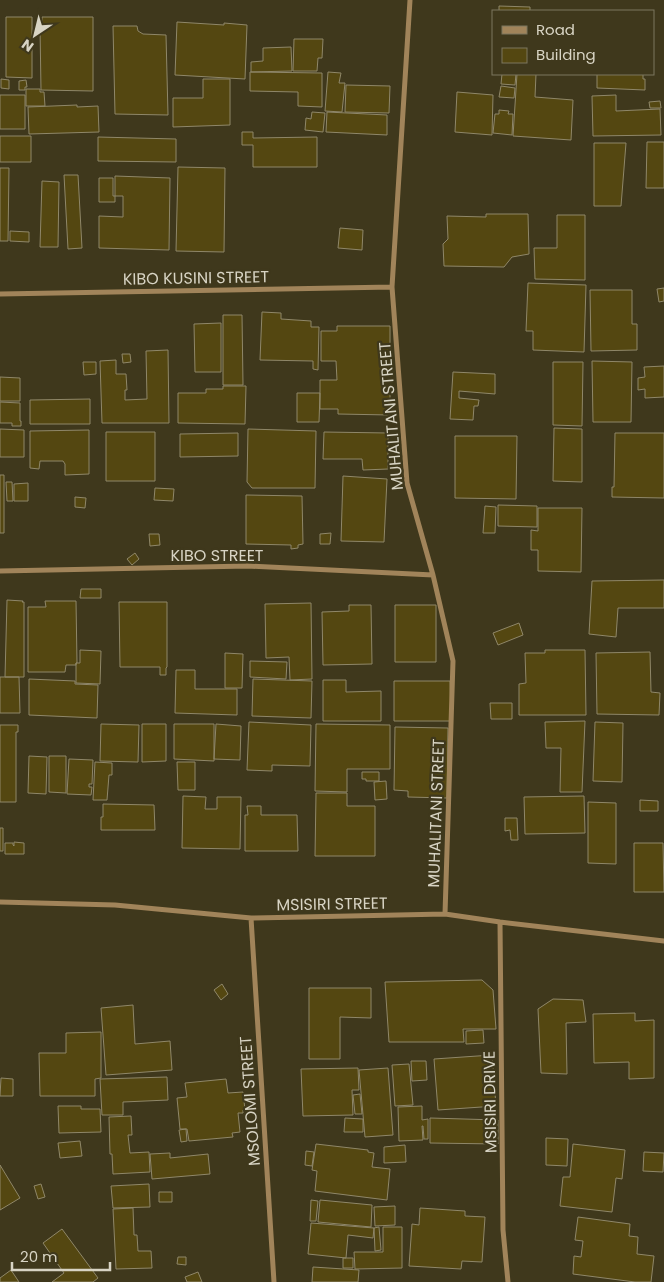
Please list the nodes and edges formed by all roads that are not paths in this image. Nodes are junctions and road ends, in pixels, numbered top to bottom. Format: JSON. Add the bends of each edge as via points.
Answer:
{"nodes":[{"id":1,"x":410,"y":0,"type":"edge"},
{"id":2,"x":392,"y":287,"type":"junction"},
{"id":3,"x":0,"y":294,"type":"edge"},
{"id":4,"x":0,"y":571,"type":"edge"},
{"id":5,"x":433,"y":575,"type":"junction"},
{"id":6,"x":0,"y":902,"type":"edge"},
{"id":7,"x":445,"y":914,"type":"junction"},
{"id":8,"x":251,"y":918,"type":"junction"},
{"id":9,"x":500,"y":922,"type":"junction"},
{"id":10,"x":664,"y":941,"type":"edge"},
{"id":11,"x":274,"y":1282,"type":"edge"},
{"id":12,"x":508,"y":1282,"type":"edge"}],
"edges":[{"from":1,"to":2,"type":"street","name":"MUHALITANI STREET"},
{"from":2,"to":3,"type":"street","name":"KIBO KUSINI STREET"},
{"from":2,"to":5,"type":"street","name":"MUHALITANI STREET","via":[[407,483]]},
{"from":4,"to":5,"type":"street","name":"KIBO STREET","via":[[248,566]]},
{"from":5,"to":7,"type":"street","name":"MUHALITANI STREET","via":[[454,661]]},
{"from":6,"to":8,"type":"street","name":"MSISIRI STREET","via":[[116,905]]},
{"from":7,"to":8,"type":"street","name":"MSISIRI STREET"},
{"from":7,"to":9,"type":"street","name":"MSISIRI STREET"},
{"from":8,"to":11,"type":"street","name":"MSOLOMI STREET"},
{"from":9,"to":10,"type":"street","name":"MSISIRI STREET"},
{"from":9,"to":12,"type":"street","name":"MSISIRI DRIVE","via":[[503,1230]]}]}
